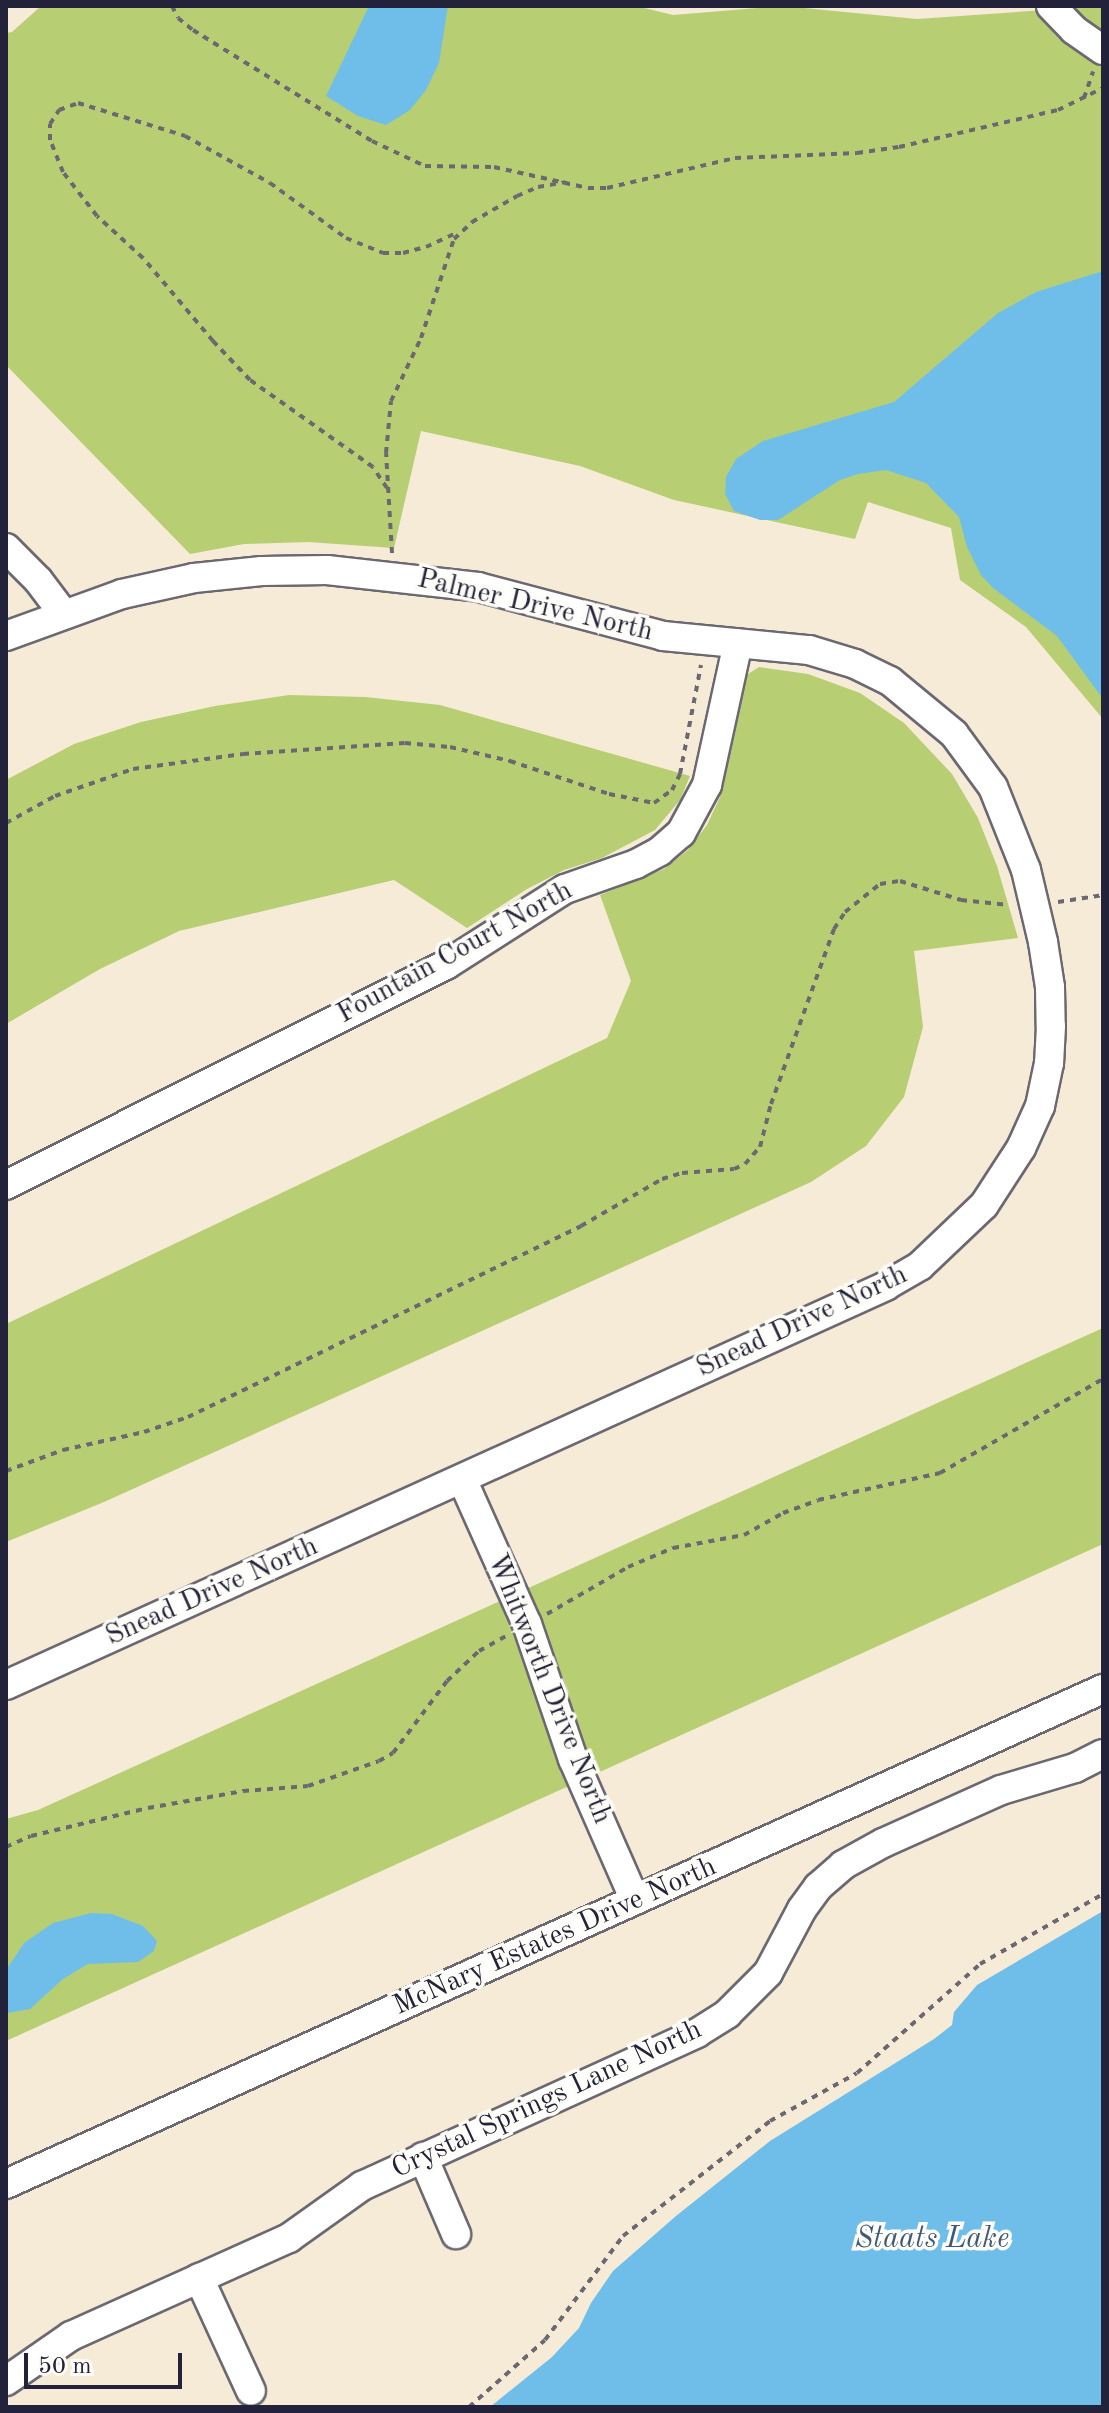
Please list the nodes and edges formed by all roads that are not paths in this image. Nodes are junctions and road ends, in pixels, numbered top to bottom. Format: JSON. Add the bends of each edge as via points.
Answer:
{"nodes":[{"id":1,"x":1051,"y":6,"type":"edge"},
{"id":2,"x":1103,"y":50,"type":"edge"},
{"id":3,"x":6,"y":548,"type":"edge"},
{"id":4,"x":63,"y":613,"type":"junction"},
{"id":5,"x":6,"y":636,"type":"edge"},
{"id":6,"x":738,"y":643,"type":"junction"},
{"id":7,"x":6,"y":1185,"type":"edge"},
{"id":8,"x":462,"y":1479,"type":"junction"},
{"id":9,"x":6,"y":1685,"type":"edge"},
{"id":10,"x":1103,"y":1689,"type":"edge"},
{"id":11,"x":1103,"y":1737,"type":"edge"},
{"id":12,"x":1103,"y":1754,"type":"edge"},
{"id":13,"x":1044,"y":1775,"type":"junction"},
{"id":14,"x":635,"y":1900,"type":"junction"},
{"id":15,"x":423,"y":2157,"type":"junction"},
{"id":16,"x":6,"y":2184,"type":"edge"},
{"id":17,"x":456,"y":2234,"type":"dead end"},
{"id":18,"x":199,"y":2278,"type":"junction"},
{"id":19,"x":6,"y":2381,"type":"edge"},
{"id":20,"x":251,"y":2391,"type":"dead end"}],
"edges":[{"from":1,"to":2,"type":"street"},
{"from":3,"to":4,"type":"street"},
{"from":4,"to":5,"type":"street","name":"Palmer Drive North"},
{"from":4,"to":6,"type":"street","name":"Palmer Drive North","via":[[194,578],[327,570],[478,587],[663,636]]},
{"from":6,"to":7,"type":"street","name":"Fountain Court North","via":[[707,785],[681,833],[660,851],[565,889],[446,965]]},
{"from":6,"to":8,"type":"street","name":"Snead Drive North","via":[[809,650],[890,681],[954,734],[993,787],[1034,905],[1050,987],[1049,1063],[1040,1106],[1021,1148],[984,1205],[920,1266]]},
{"from":8,"to":9,"type":"street","name":"Snead Drive North"},
{"from":8,"to":14,"type":"street","name":"Whitworth Drive North","via":[[527,1624],[573,1759]]},
{"from":10,"to":14,"type":"street","name":"McNary Estates Drive North"},
{"from":11,"to":13,"type":"street","name":"Crystal Springs Lane North","via":[[1068,1750]]},
{"from":12,"to":13,"type":"street","name":"Crystal Springs Lane North"},
{"from":13,"to":15,"type":"street","name":"Crystal Springs Lane North","via":[[935,1819],[843,1865],[802,1909],[768,1973],[727,2014],[697,2033]]},
{"from":14,"to":16,"type":"street","name":"McNary Estates Drive North"},
{"from":15,"to":17,"type":"street"},
{"from":15,"to":18,"type":"street","name":"Crystal Springs Lane North","via":[[362,2186],[289,2238]]},
{"from":18,"to":19,"type":"street","name":"Crystal Springs Lane North","via":[[71,2336]]},
{"from":18,"to":20,"type":"street"}]}
